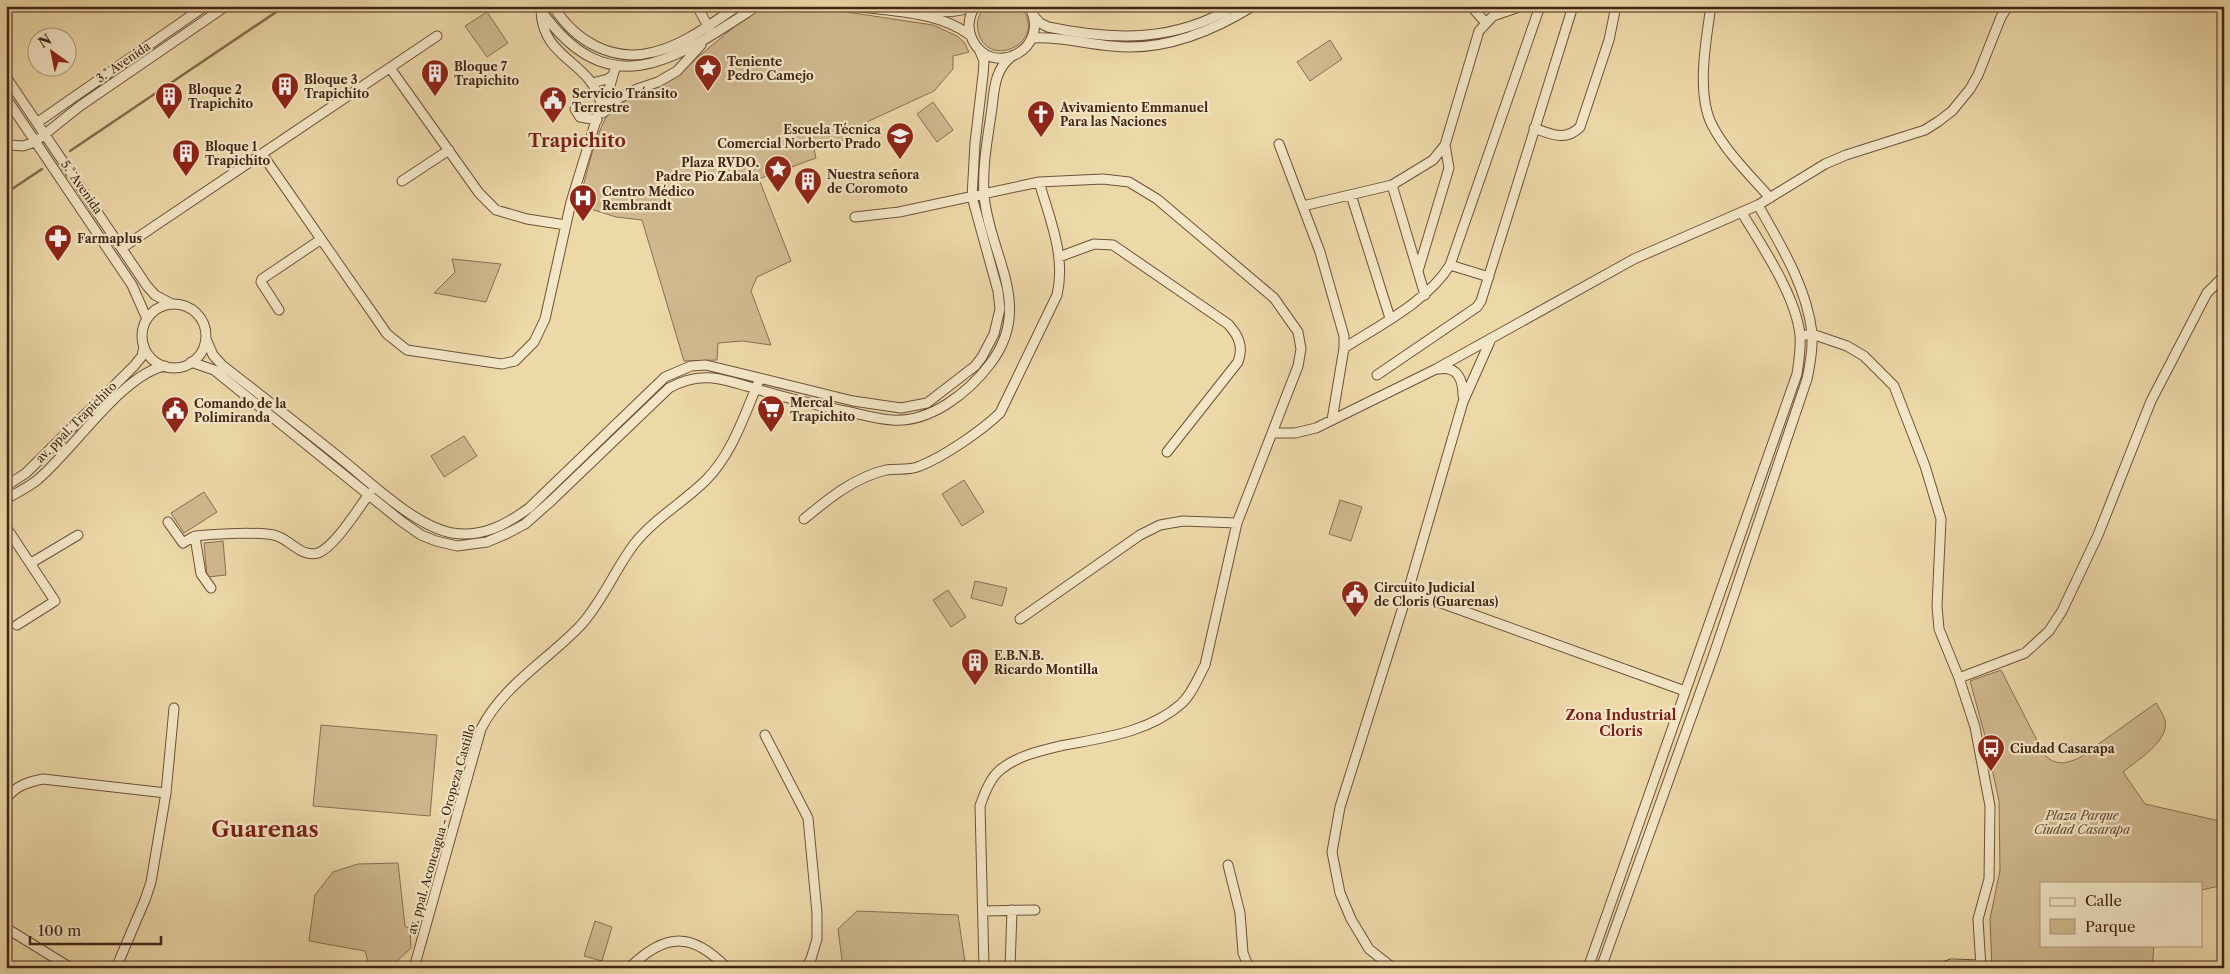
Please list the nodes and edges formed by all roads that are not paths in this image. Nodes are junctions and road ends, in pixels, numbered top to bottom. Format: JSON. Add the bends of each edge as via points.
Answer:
{"nodes":[{"id":1,"x":205,"y":6,"type":"edge"},
{"id":2,"x":226,"y":6,"type":"edge"},
{"id":3,"x":553,"y":6,"type":"edge"},
{"id":4,"x":697,"y":6,"type":"edge"},
{"id":5,"x":738,"y":6,"type":"edge"},
{"id":6,"x":757,"y":6,"type":"edge"},
{"id":7,"x":854,"y":6,"type":"edge"},
{"id":8,"x":905,"y":6,"type":"edge"},
{"id":9,"x":971,"y":6,"type":"edge"},
{"id":10,"x":975,"y":6,"type":"edge"},
{"id":11,"x":1236,"y":6,"type":"edge"},
{"id":12,"x":1253,"y":6,"type":"edge"},
{"id":13,"x":1471,"y":6,"type":"edge"},
{"id":14,"x":1522,"y":6,"type":"edge"},
{"id":15,"x":1540,"y":6,"type":"edge"},
{"id":16,"x":1573,"y":6,"type":"edge"},
{"id":17,"x":1616,"y":6,"type":"edge"},
{"id":18,"x":1710,"y":6,"type":"edge"},
{"id":19,"x":2008,"y":6,"type":"edge"},
{"id":20,"x":540,"y":8,"type":"edge"},
{"id":21,"x":1031,"y":10,"type":"edge"},
{"id":22,"x":1486,"y":22,"type":"junction"},
{"id":23,"x":708,"y":26,"type":"junction"},
{"id":24,"x":713,"y":35,"type":"junction"},
{"id":25,"x":970,"y":35,"type":"junction"},
{"id":26,"x":438,"y":36,"type":"dead end"},
{"id":27,"x":1032,"y":38,"type":"junction"},
{"id":28,"x":704,"y":42,"type":"junction"},
{"id":29,"x":979,"y":49,"type":"junction"},
{"id":30,"x":1011,"y":57,"type":"junction"},
{"id":31,"x":616,"y":65,"type":"junction"},
{"id":32,"x":390,"y":68,"type":"junction"},
{"id":33,"x":613,"y":75,"type":"junction"},
{"id":34,"x":6,"y":77,"type":"edge"},
{"id":35,"x":592,"y":83,"type":"junction"},
{"id":36,"x":6,"y":98,"type":"edge"},
{"id":37,"x":574,"y":109,"type":"dead end"},
{"id":38,"x":600,"y":117,"type":"junction"},
{"id":39,"x":38,"y":122,"type":"junction"},
{"id":40,"x":1534,"y":128,"type":"junction"},
{"id":41,"x":46,"y":134,"type":"junction"},
{"id":42,"x":35,"y":142,"type":"junction"},
{"id":43,"x":1279,"y":144,"type":"dead end"},
{"id":44,"x":1445,"y":145,"type":"junction"},
{"id":45,"x":6,"y":148,"type":"edge"},
{"id":46,"x":449,"y":150,"type":"junction"},
{"id":47,"x":262,"y":154,"type":"junction"},
{"id":48,"x":402,"y":181,"type":"dead end"},
{"id":49,"x":1039,"y":182,"type":"junction"},
{"id":50,"x":1392,"y":185,"type":"junction"},
{"id":51,"x":984,"y":194,"type":"junction"},
{"id":52,"x":1351,"y":195,"type":"junction"},
{"id":53,"x":972,"y":197,"type":"junction"},
{"id":54,"x":1770,"y":198,"type":"junction"},
{"id":55,"x":1758,"y":205,"type":"junction"},
{"id":56,"x":1303,"y":206,"type":"junction"},
{"id":57,"x":1742,"y":213,"type":"junction"},
{"id":58,"x":855,"y":218,"type":"dead end"},
{"id":59,"x":566,"y":225,"type":"junction"},
{"id":60,"x":320,"y":240,"type":"junction"},
{"id":61,"x":122,"y":248,"type":"junction"},
{"id":62,"x":1059,"y":257,"type":"junction"},
{"id":63,"x":1450,"y":265,"type":"junction"},
{"id":64,"x":1418,"y":271,"type":"junction"},
{"id":65,"x":2224,"y":276,"type":"edge"},
{"id":66,"x":1488,"y":277,"type":"junction"},
{"id":67,"x":1425,"y":295,"type":"junction"},
{"id":68,"x":172,"y":304,"type":"junction"},
{"id":69,"x":279,"y":310,"type":"dead end"},
{"id":70,"x":1390,"y":318,"type":"junction"},
{"id":71,"x":147,"y":319,"type":"junction"},
{"id":72,"x":1812,"y":334,"type":"junction"},
{"id":73,"x":1800,"y":336,"type":"junction"},
{"id":74,"x":206,"y":339,"type":"junction"},
{"id":75,"x":1491,"y":339,"type":"junction"},
{"id":76,"x":144,"y":346,"type":"junction"},
{"id":77,"x":1344,"y":348,"type":"junction"},
{"id":78,"x":191,"y":362,"type":"junction"},
{"id":79,"x":165,"y":366,"type":"junction"},
{"id":80,"x":1436,"y":369,"type":"junction"},
{"id":81,"x":1377,"y":375,"type":"dead end"},
{"id":82,"x":760,"y":379,"type":"junction"},
{"id":83,"x":756,"y":389,"type":"junction"},
{"id":84,"x":1463,"y":402,"type":"junction"},
{"id":85,"x":1332,"y":420,"type":"junction"},
{"id":86,"x":1272,"y":433,"type":"junction"},
{"id":87,"x":1167,"y":452,"type":"dead end"},
{"id":88,"x":6,"y":486,"type":"edge"},
{"id":89,"x":375,"y":486,"type":"junction"},
{"id":90,"x":368,"y":496,"type":"junction"},
{"id":91,"x":6,"y":499,"type":"edge"},
{"id":92,"x":804,"y":519,"type":"dead end"},
{"id":93,"x":168,"y":522,"type":"dead end"},
{"id":94,"x":1237,"y":523,"type":"junction"},
{"id":95,"x":6,"y":527,"type":"edge"},
{"id":96,"x":78,"y":535,"type":"dead end"},
{"id":97,"x":195,"y":537,"type":"junction"},
{"id":98,"x":31,"y":563,"type":"junction"},
{"id":99,"x":211,"y":588,"type":"dead end"},
{"id":100,"x":1408,"y":590,"type":"junction"},
{"id":101,"x":1020,"y":619,"type":"dead end"},
{"id":102,"x":17,"y":624,"type":"dead end"},
{"id":103,"x":1959,"y":678,"type":"junction"},
{"id":104,"x":1685,"y":692,"type":"junction"},
{"id":105,"x":174,"y":708,"type":"dead end"},
{"id":106,"x":765,"y":735,"type":"dead end"},
{"id":107,"x":166,"y":793,"type":"junction"},
{"id":108,"x":6,"y":799,"type":"edge"},
{"id":109,"x":1228,"y":865,"type":"dead end"},
{"id":110,"x":1012,"y":910,"type":"junction"},
{"id":111,"x":1035,"y":910,"type":"dead end"},
{"id":112,"x":983,"y":911,"type":"junction"},
{"id":113,"x":6,"y":928,"type":"edge"},
{"id":114,"x":1981,"y":966,"type":"edge"},
{"id":115,"x":71,"y":968,"type":"edge"},
{"id":116,"x":116,"y":968,"type":"edge"},
{"id":117,"x":414,"y":968,"type":"edge"},
{"id":118,"x":629,"y":968,"type":"edge"},
{"id":119,"x":728,"y":968,"type":"edge"},
{"id":120,"x":806,"y":968,"type":"edge"},
{"id":121,"x":984,"y":968,"type":"edge"},
{"id":122,"x":1010,"y":968,"type":"edge"},
{"id":123,"x":1249,"y":968,"type":"edge"},
{"id":124,"x":1393,"y":968,"type":"edge"},
{"id":125,"x":1588,"y":968,"type":"edge"},
{"id":126,"x":1601,"y":968,"type":"edge"},
{"id":127,"x":1942,"y":968,"type":"edge"}],
"edges":[{"from":1,"to":39,"type":"street","name":"3.° Avenida"},
{"from":2,"to":41,"type":"street","name":"3.° Avenida","via":[[80,106]]},
{"from":3,"to":23,"type":"street","via":[[570,29],[589,44],[626,54],[658,51]]},
{"from":4,"to":23,"type":"street"},
{"from":5,"to":23,"type":"street"},
{"from":6,"to":24,"type":"street"},
{"from":7,"to":25,"type":"street","via":[[934,18],[949,22]]},
{"from":8,"to":9,"type":"street","via":[[946,12]]},
{"from":10,"to":25,"type":"street","via":[[970,17]]},
{"from":11,"to":21,"type":"street","via":[[1174,32],[1120,37],[1048,27]]},
{"from":12,"to":27,"type":"street","via":[[1212,29],[1174,42],[1149,46],[1114,47],[1058,38]]},
{"from":13,"to":22,"type":"street"},
{"from":14,"to":22,"type":"street","via":[[1493,16]]},
{"from":15,"to":63,"type":"street"},
{"from":16,"to":40,"type":"street"},
{"from":17,"to":40,"type":"street","via":[[1615,20],[1580,127],[1561,137]]},
{"from":18,"to":54,"type":"street","via":[[1704,55],[1708,112],[1722,140]]},
{"from":19,"to":54,"type":"street","via":[[1978,75],[1952,111],[1924,130],[1825,164]]},
{"from":20,"to":31,"type":"street","via":[[573,47],[596,60]]},
{"from":20,"to":35,"type":"street","via":[[546,38]]},
{"from":21,"to":27,"type":"street","via":[[1035,23]]},
{"from":22,"to":44,"type":"street","via":[[1475,43]]},
{"from":23,"to":24,"type":"street"},
{"from":24,"to":28,"type":"street"},
{"from":25,"to":29,"type":"street"},
{"from":26,"to":32,"type":"street"},
{"from":27,"to":30,"type":"street","via":[[1020,53]]},
{"from":28,"to":31,"type":"street","via":[[661,62]]},
{"from":28,"to":38,"type":"street","via":[[677,71],[619,98]]},
{"from":29,"to":30,"type":"street","via":[[993,57]]},
{"from":29,"to":53,"type":"street","via":[[984,61]]},
{"from":30,"to":51,"type":"street","via":[[998,73],[994,90]]},
{"from":31,"to":33,"type":"street"},
{"from":32,"to":46,"type":"street"},
{"from":32,"to":47,"type":"street"},
{"from":33,"to":35,"type":"street"},
{"from":33,"to":38,"type":"street"},
{"from":34,"to":39,"type":"street","name":"5.° Avenida"},
{"from":35,"to":38,"type":"street","via":[[601,104]]},
{"from":36,"to":42,"type":"street","name":"5.° Avenida"},
{"from":37,"to":38,"type":"street","via":[[580,117]]},
{"from":38,"to":59,"type":"street"},
{"from":39,"to":41,"type":"street","name":"5.° Avenida"},
{"from":40,"to":66,"type":"street"},
{"from":41,"to":42,"type":"street","name":"3.° Avenida"},
{"from":41,"to":61,"type":"street","name":"5.° Avenida"},
{"from":42,"to":45,"type":"street"},
{"from":42,"to":71,"type":"street","name":"5.° Avenida","via":[[132,285]]},
{"from":43,"to":56,"type":"street"},
{"from":44,"to":50,"type":"street","via":[[1433,160]]},
{"from":44,"to":64,"type":"street","via":[[1449,168]]},
{"from":46,"to":48,"type":"street"},
{"from":46,"to":59,"type":"street","via":[[492,208],[527,219]]},
{"from":47,"to":60,"type":"street"},
{"from":47,"to":61,"type":"street"},
{"from":49,"to":51,"type":"street"},
{"from":49,"to":62,"type":"street"},
{"from":49,"to":86,"type":"street","via":[[1103,179],[1129,182],[1157,199],[1274,298],[1298,332],[1301,349],[1298,366]]},
{"from":50,"to":52,"type":"street"},
{"from":50,"to":64,"type":"street"},
{"from":51,"to":53,"type":"street"},
{"from":51,"to":83,"type":"street","via":[[1008,289],[1010,320],[997,354],[971,385],[953,400],[924,416],[892,420]]},
{"from":52,"to":56,"type":"street"},
{"from":52,"to":70,"type":"street"},
{"from":53,"to":58,"type":"street"},
{"from":53,"to":82,"type":"street","via":[[1000,309],[994,334],[982,357],[953,385],[927,403],[901,408],[853,401]]},
{"from":54,"to":55,"type":"street"},
{"from":55,"to":57,"type":"street"},
{"from":55,"to":72,"type":"street","via":[[1796,279]]},
{"from":56,"to":77,"type":"street","via":[[1320,252],[1344,336]]},
{"from":57,"to":73,"type":"street","via":[[1774,266],[1798,322]]},
{"from":57,"to":75,"type":"street","via":[[1634,259]]},
{"from":59,"to":60,"type":"street","via":[[546,320],[534,342],[515,361],[502,364],[407,350],[387,334]]},
{"from":60,"to":69,"type":"street","via":[[262,279]]},
{"from":61,"to":68,"type":"street","name":"5.° Avenida","via":[[147,286]]},
{"from":62,"to":87,"type":"street","via":[[1094,244],[1112,245],[1228,324],[1239,339],[1242,347],[1238,362]]},
{"from":62,"to":92,"type":"street","via":[[1061,280],[1057,295],[1000,413],[930,462],[874,474],[856,482]]},
{"from":63,"to":66,"type":"street"},
{"from":63,"to":67,"type":"street","via":[[1441,280]]},
{"from":64,"to":67,"type":"street"},
{"from":65,"to":103,"type":"street","via":[[2207,293],[2151,401],[2098,535],[2049,631],[2025,653]]},
{"from":66,"to":81,"type":"street","via":[[1477,308]]},
{"from":67,"to":70,"type":"street"},
{"from":68,"to":71,"type":"street","via":[[158,308]]},
{"from":68,"to":74,"type":"street","via":[[187,307],[200,317]]},
{"from":70,"to":77,"type":"street"},
{"from":71,"to":76,"type":"street","via":[[142,332]]},
{"from":72,"to":73,"type":"street"},
{"from":72,"to":103,"type":"street","via":[[1847,346],[1864,356],[1894,386],[1925,466],[1941,519],[1939,629]]},
{"from":72,"to":126,"type":"street","via":[[1807,379],[1714,654]]},
{"from":73,"to":104,"type":"street","via":[[1796,374]]},
{"from":74,"to":78,"type":"street","via":[[198,356]]},
{"from":74,"to":89,"type":"street","via":[[222,365]]},
{"from":75,"to":80,"type":"street"},
{"from":75,"to":84,"type":"street"},
{"from":76,"to":79,"type":"street","via":[[150,356]]},
{"from":76,"to":88,"type":"street","name":"av. ppal. Trapichito","via":[[142,356],[134,366],[26,473]]},
{"from":77,"to":85,"type":"street"},
{"from":78,"to":79,"type":"street","via":[[183,366]]},
{"from":78,"to":90,"type":"street","via":[[214,370]]},
{"from":79,"to":91,"type":"street","name":"av. ppal. Trapichito","via":[[143,374],[36,481]]},
{"from":80,"to":84,"type":"street","via":[[1447,368],[1460,377]]},
{"from":80,"to":85,"type":"street"},
{"from":82,"to":83,"type":"street","name":"av. ppal. Aconcagua - Oropeza Castillo"},
{"from":82,"to":89,"type":"street","via":[[706,365],[672,373],[529,508],[488,531],[468,534],[437,529],[422,522]]},
{"from":83,"to":90,"type":"street","via":[[701,376],[669,388],[525,524],[487,542],[457,546],[436,541],[414,530]]},
{"from":83,"to":117,"type":"street","name":"av. ppal. Aconcagua - Oropeza Castillo","via":[[718,466],[635,543],[601,600],[582,624],[513,687],[487,717]]},
{"from":84,"to":100,"type":"street"},
{"from":85,"to":86,"type":"street","via":[[1295,433]]},
{"from":86,"to":94,"type":"street"},
{"from":89,"to":90,"type":"street"},
{"from":90,"to":97,"type":"street","via":[[332,542],[319,552],[303,552],[270,534]]},
{"from":93,"to":97,"type":"street","via":[[183,543]]},
{"from":94,"to":101,"type":"street","via":[[1183,521],[1160,525],[1140,535]]},
{"from":94,"to":112,"type":"street","via":[[1205,665],[1181,704],[1128,732],[1040,751],[1015,760],[998,771],[980,806]]},
{"from":95,"to":98,"type":"street"},
{"from":96,"to":98,"type":"street"},
{"from":97,"to":99,"type":"street","via":[[200,574]]},
{"from":98,"to":102,"type":"street","via":[[55,601]]},
{"from":100,"to":104,"type":"street"},
{"from":100,"to":124,"type":"street","via":[[1340,807],[1332,852],[1340,893],[1351,918],[1369,950]]},
{"from":103,"to":114,"type":"street","via":[[1975,727],[1990,806],[1989,879],[1978,919]]},
{"from":104,"to":125,"type":"street"},
{"from":105,"to":107,"type":"street"},
{"from":106,"to":120,"type":"street","via":[[808,818],[817,939]]},
{"from":107,"to":108,"type":"street","via":[[43,779],[20,786]]},
{"from":107,"to":116,"type":"street","via":[[149,891]]},
{"from":109,"to":123,"type":"street"},
{"from":110,"to":111,"type":"street"},
{"from":110,"to":112,"type":"street"},
{"from":110,"to":122,"type":"street"},
{"from":112,"to":121,"type":"street"},
{"from":113,"to":115,"type":"street"},
{"from":114,"to":127,"type":"street","via":[[1951,964]]},
{"from":118,"to":119,"type":"street","via":[[667,942],[689,941],[711,952]]}]}
